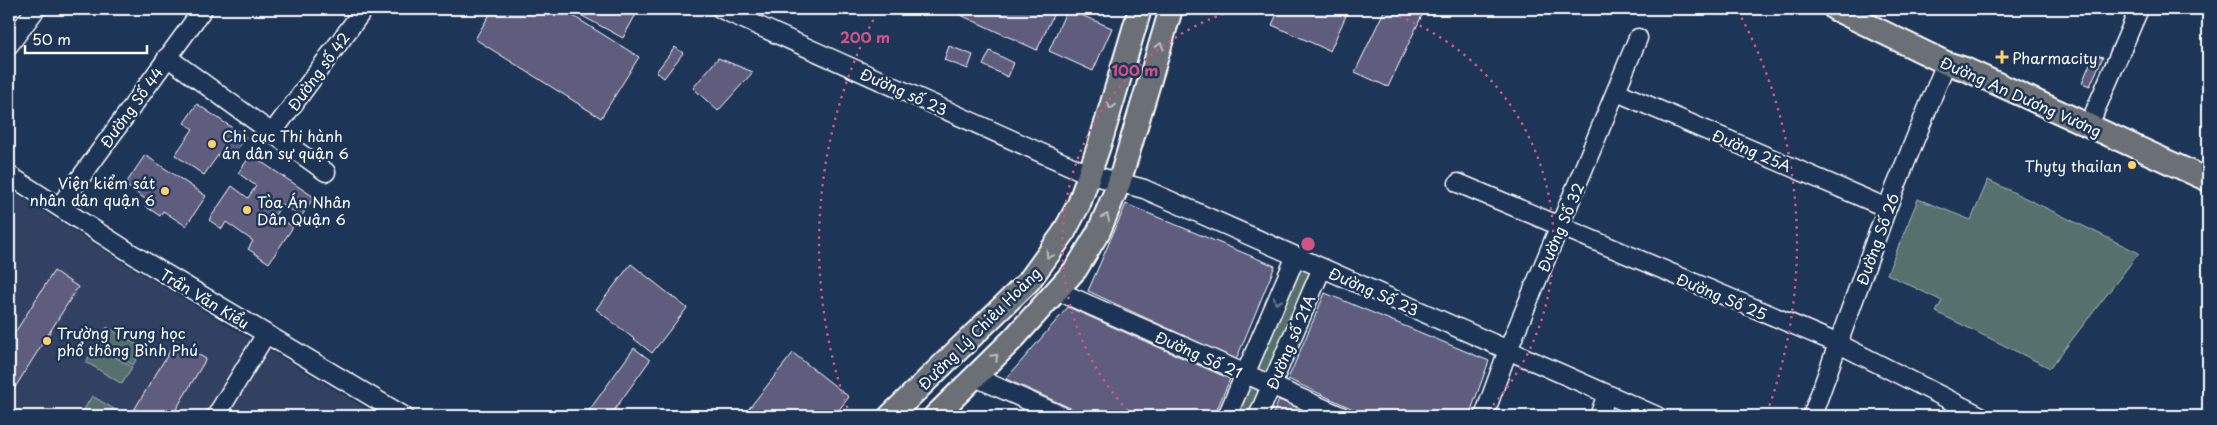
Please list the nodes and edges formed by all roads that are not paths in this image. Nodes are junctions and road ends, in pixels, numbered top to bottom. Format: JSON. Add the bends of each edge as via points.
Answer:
{"nodes":[{"id":1,"x":36,"y":9,"type":"edge"},
{"id":2,"x":202,"y":9,"type":"edge"},
{"id":3,"x":364,"y":9,"type":"edge"},
{"id":4,"x":721,"y":9,"type":"edge"},
{"id":5,"x":1140,"y":9,"type":"edge"},
{"id":6,"x":1171,"y":9,"type":"edge"},
{"id":7,"x":1835,"y":9,"type":"edge"},
{"id":8,"x":2139,"y":9,"type":"edge"},
{"id":9,"x":1638,"y":38,"type":"dead end"},
{"id":10,"x":9,"y":45,"type":"edge"},
{"id":11,"x":167,"y":57,"type":"junction"},
{"id":12,"x":1946,"y":63,"type":"junction"},
{"id":13,"x":1617,"y":92,"type":"junction"},
{"id":14,"x":2089,"y":125,"type":"junction"},
{"id":15,"x":272,"y":133,"type":"junction"},
{"id":16,"x":326,"y":172,"type":"dead end"},
{"id":17,"x":1088,"y":174,"type":"junction"},
{"id":18,"x":9,"y":175,"type":"edge"},
{"id":19,"x":2208,"y":180,"type":"edge"},
{"id":20,"x":1118,"y":183,"type":"junction"},
{"id":21,"x":1458,"y":183,"type":"dead end"},
{"id":22,"x":60,"y":206,"type":"junction"},
{"id":23,"x":1886,"y":208,"type":"junction"},
{"id":24,"x":1560,"y":228,"type":"junction"},
{"id":25,"x":1296,"y":256,"type":"junction"},
{"id":26,"x":1322,"y":268,"type":"junction"},
{"id":27,"x":1058,"y":291,"type":"junction"},
{"id":28,"x":266,"y":334,"type":"junction"},
{"id":29,"x":1839,"y":344,"type":"junction"},
{"id":30,"x":1508,"y":350,"type":"junction"},
{"id":31,"x":1245,"y":374,"type":"junction"},
{"id":32,"x":975,"y":377,"type":"junction"},
{"id":33,"x":1271,"y":386,"type":"junction"},
{"id":34,"x":1607,"y":394,"type":"junction"},
{"id":35,"x":216,"y":416,"type":"edge"},
{"id":36,"x":404,"y":416,"type":"edge"},
{"id":37,"x":890,"y":416,"type":"edge"},
{"id":38,"x":935,"y":416,"type":"edge"},
{"id":39,"x":1062,"y":416,"type":"edge"},
{"id":40,"x":1227,"y":416,"type":"edge"},
{"id":41,"x":1258,"y":416,"type":"edge"},
{"id":42,"x":1341,"y":416,"type":"edge"},
{"id":43,"x":1484,"y":416,"type":"edge"},
{"id":44,"x":1599,"y":416,"type":"edge"},
{"id":45,"x":1656,"y":416,"type":"edge"},
{"id":46,"x":1812,"y":416,"type":"edge"},
{"id":47,"x":1981,"y":416,"type":"edge"}],
"edges":[{"from":1,"to":10,"type":"street"},
{"from":2,"to":11,"type":"street","name":"Đường Số 44"},
{"from":3,"to":15,"type":"street","name":"Đường số 42"},
{"from":4,"to":17,"type":"street","name":"Đường số 23"},
{"from":5,"to":17,"type":"main road","name":"Đường Lý Chiêu Hoàng","one_way":true},
{"from":20,"to":6,"type":"main road","name":"Đường Lý Chiêu Hoàng","one_way":true},
{"from":7,"to":12,"type":"main road","name":"Đường An Dương Vương"},
{"from":8,"to":14,"type":"street"},
{"from":9,"to":13,"type":"street","name":"Đường Số 32"},
{"from":11,"to":15,"type":"street"},
{"from":11,"to":22,"type":"street","name":"Đường Số 44"},
{"from":12,"to":14,"type":"main road","name":"Đường An Dương Vương"},
{"from":12,"to":23,"type":"street","name":"Đường Số 26"},
{"from":13,"to":23,"type":"street","name":"Đường 25A"},
{"from":13,"to":24,"type":"street","name":"Đường Số 32"},
{"from":14,"to":19,"type":"main road","name":"Đường An Dương Vương"},
{"from":15,"to":16,"type":"street"},
{"from":17,"to":20,"type":"street","name":"Đường Số 23"},
{"from":17,"to":37,"type":"main road","name":"Đường Lý Chiêu Hoàng","one_way":true,"via":[[1078,204],[1045,261],[1009,302]]},
{"from":18,"to":22,"type":"street","name":"Trần Văn Kiểu"},
{"from":20,"to":25,"type":"street","name":"Đường Số 23","via":[[1144,189]]},
{"from":27,"to":20,"type":"main road","name":"Đường Lý Chiêu Hoàng","one_way":true,"via":[[1091,247]]},
{"from":21,"to":24,"type":"street","name":"Đường Số 25"},
{"from":22,"to":28,"type":"street","name":"Trần Văn Kiểu","via":[[134,255]]},
{"from":23,"to":29,"type":"street","name":"Đường Số 26"},
{"from":24,"to":29,"type":"street","name":"Đường Số 25"},
{"from":24,"to":30,"type":"street","name":"Đường Số 32"},
{"from":25,"to":26,"type":"street","name":"Đường Số 23"},
{"from":25,"to":31,"type":"street","name":"Đường số 21A","one_way":true},
{"from":26,"to":30,"type":"street","name":"Đường Số 23"},
{"from":26,"to":33,"type":"street","name":"Đường số 21A"},
{"from":27,"to":31,"type":"street","name":"Đường Số 21"},
{"from":32,"to":27,"type":"main road","name":"Đường Lý Chiêu Hoàng","one_way":true},
{"from":28,"to":35,"type":"street"},
{"from":28,"to":36,"type":"street","name":"Trần Văn Kiểu"},
{"from":29,"to":46,"type":"street","name":"Đường Số 26"},
{"from":29,"to":47,"type":"street","name":"Đường Số 25"},
{"from":30,"to":34,"type":"street","name":"Đường Số 23"},
{"from":30,"to":43,"type":"street","name":"Đường Số 32"},
{"from":31,"to":33,"type":"street","name":"Đường Số 21"},
{"from":31,"to":40,"type":"street","name":"Đường số 21A"},
{"from":32,"to":38,"type":"main road","name":"Đường Lý Chiêu Hoàng"},
{"from":32,"to":39,"type":"street"},
{"from":33,"to":41,"type":"street","name":"Đường số 21A"},
{"from":33,"to":42,"type":"street","name":"Đường Số 21"},
{"from":34,"to":44,"type":"street"},
{"from":34,"to":45,"type":"street","name":"Đường Số 23"}]}
